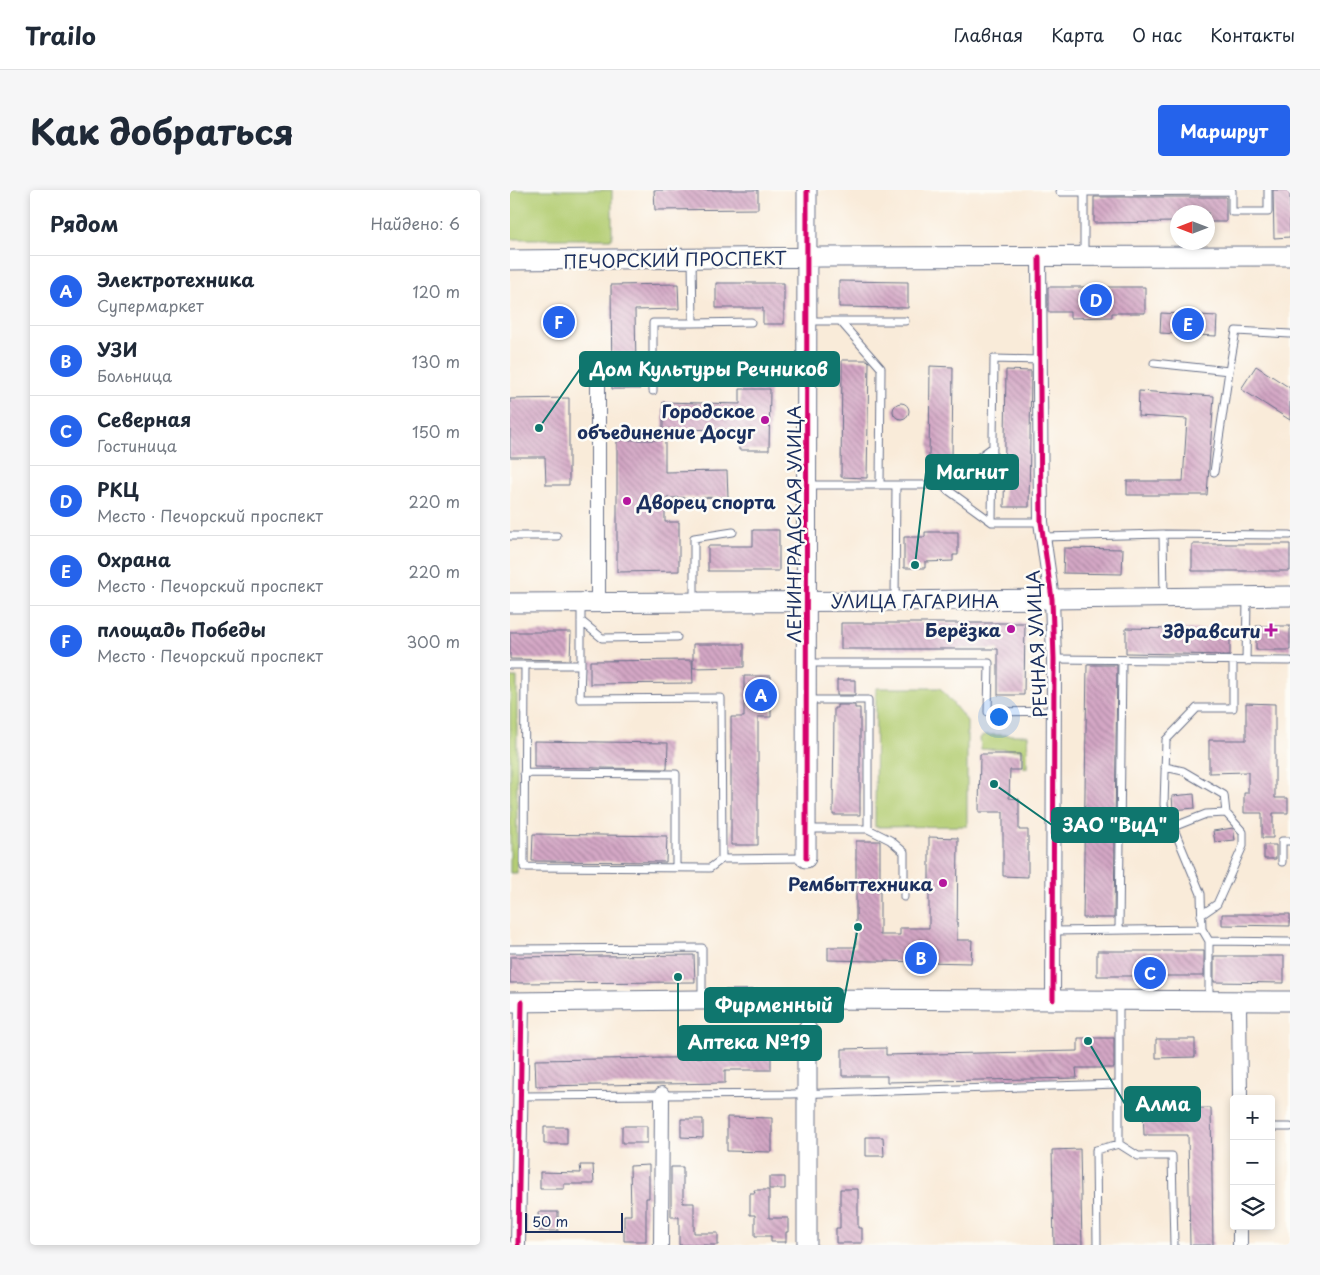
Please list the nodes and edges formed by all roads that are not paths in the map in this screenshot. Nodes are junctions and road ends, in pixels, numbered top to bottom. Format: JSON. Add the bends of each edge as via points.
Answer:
{"nodes":[{"id":1,"x":807,"y":190,"type":"edge"},
{"id":2,"x":1268,"y":190,"type":"edge"},
{"id":3,"x":1084,"y":191,"type":"edge"},
{"id":4,"x":1060,"y":192,"type":"dead end"},
{"id":5,"x":1290,"y":256,"type":"edge"},
{"id":6,"x":807,"y":257,"type":"junction"},
{"id":7,"x":1039,"y":257,"type":"junction"},
{"id":8,"x":1084,"y":257,"type":"junction"},
{"id":9,"x":692,"y":258,"type":"junction"},
{"id":10,"x":510,"y":260,"type":"edge"},
{"id":11,"x":807,"y":321,"type":"junction"},
{"id":12,"x":840,"y":321,"type":"junction"},
{"id":13,"x":904,"y":321,"type":"dead end"},
{"id":14,"x":751,"y":322,"type":"dead end"},
{"id":15,"x":693,"y":323,"type":"junction"},
{"id":16,"x":1290,"y":334,"type":"edge"},
{"id":17,"x":1040,"y":360,"type":"junction"},
{"id":18,"x":1154,"y":363,"type":"dead end"},
{"id":19,"x":1229,"y":371,"type":"junction"},
{"id":20,"x":598,"y":382,"type":"dead end"},
{"id":21,"x":653,"y":391,"type":"dead end"},
{"id":22,"x":993,"y":448,"type":"junction"},
{"id":23,"x":1214,"y":472,"type":"dead end"},
{"id":24,"x":807,"y":485,"type":"junction"},
{"id":25,"x":880,"y":485,"type":"junction"},
{"id":26,"x":896,"y":485,"type":"junction"},
{"id":27,"x":941,"y":485,"type":"junction"},
{"id":28,"x":992,"y":522,"type":"junction"},
{"id":29,"x":1041,"y":522,"type":"junction"},
{"id":30,"x":733,"y":532,"type":"dead end"},
{"id":31,"x":1163,"y":534,"type":"junction"},
{"id":32,"x":1290,"y":535,"type":"edge"},
{"id":33,"x":510,"y":536,"type":"edge"},
{"id":34,"x":557,"y":536,"type":"dead end"},
{"id":35,"x":1043,"y":537,"type":"junction"},
{"id":36,"x":1247,"y":596,"type":"junction"},
{"id":37,"x":1290,"y":596,"type":"edge"},
{"id":38,"x":1164,"y":597,"type":"junction"},
{"id":39,"x":1052,"y":599,"type":"junction"},
{"id":40,"x":807,"y":601,"type":"junction"},
{"id":41,"x":895,"y":601,"type":"junction"},
{"id":42,"x":694,"y":602,"type":"junction"},
{"id":43,"x":510,"y":603,"type":"edge"},
{"id":44,"x":587,"y":608,"type":"junction"},
{"id":45,"x":678,"y":637,"type":"dead end"},
{"id":46,"x":1054,"y":659,"type":"junction"},
{"id":47,"x":1122,"y":660,"type":"junction"},
{"id":48,"x":1233,"y":661,"type":"junction"},
{"id":49,"x":1246,"y":661,"type":"junction"},
{"id":50,"x":1290,"y":661,"type":"edge"},
{"id":51,"x":807,"y":663,"type":"junction"},
{"id":52,"x":510,"y":665,"type":"edge"},
{"id":53,"x":525,"y":665,"type":"junction"},
{"id":54,"x":581,"y":665,"type":"junction"},
{"id":55,"x":806,"y":700,"type":"junction"},
{"id":56,"x":1054,"y":711,"type":"junction"},
{"id":57,"x":1165,"y":767,"type":"junction"},
{"id":58,"x":524,"y":773,"type":"junction"},
{"id":59,"x":1226,"y":813,"type":"junction"},
{"id":60,"x":1173,"y":827,"type":"junction"},
{"id":61,"x":806,"y":829,"type":"junction"},
{"id":62,"x":868,"y":829,"type":"junction"},
{"id":63,"x":1290,"y":841,"type":"edge"},
{"id":64,"x":806,"y":858,"type":"joint"},
{"id":65,"x":722,"y":859,"type":"junction"},
{"id":66,"x":1282,"y":862,"type":"dead end"},
{"id":67,"x":676,"y":868,"type":"junction"},
{"id":68,"x":904,"y":898,"type":"dead end"},
{"id":69,"x":1201,"y":915,"type":"junction"},
{"id":70,"x":1054,"y":930,"type":"junction"},
{"id":71,"x":1119,"y":930,"type":"junction"},
{"id":72,"x":1202,"y":930,"type":"junction"},
{"id":73,"x":1209,"y":941,"type":"junction"},
{"id":74,"x":1290,"y":942,"type":"edge"},
{"id":75,"x":510,"y":949,"type":"edge"},
{"id":76,"x":702,"y":999,"type":"junction"},
{"id":77,"x":1053,"y":1000,"type":"junction"},
{"id":78,"x":1119,"y":1000,"type":"junction"},
{"id":79,"x":1209,"y":1001,"type":"junction"},
{"id":80,"x":1239,"y":1001,"type":"junction"},
{"id":81,"x":1290,"y":1001,"type":"edge"},
{"id":82,"x":516,"y":1002,"type":"edge"},
{"id":83,"x":807,"y":1030,"type":"dead end"},
{"id":84,"x":1118,"y":1084,"type":"junction"},
{"id":85,"x":807,"y":1093,"type":"junction"},
{"id":86,"x":662,"y":1094,"type":"junction"},
{"id":87,"x":1240,"y":1095,"type":"edge"},
{"id":88,"x":521,"y":1096,"type":"junction"},
{"id":89,"x":1290,"y":1127,"type":"edge"},
{"id":90,"x":1275,"y":1128,"type":"edge"},
{"id":91,"x":1119,"y":1144,"type":"junction"},
{"id":92,"x":1240,"y":1230,"type":"edge"},
{"id":93,"x":518,"y":1245,"type":"edge"},
{"id":94,"x":661,"y":1245,"type":"edge"},
{"id":95,"x":807,"y":1245,"type":"edge"},
{"id":96,"x":1097,"y":1245,"type":"edge"},
{"id":97,"x":1174,"y":1245,"type":"edge"},
{"id":98,"x":1240,"y":1245,"type":"edge"}],
"edges":[{"from":1,"to":6,"type":"main road","name":"ЛЕНИНГРАДСКАЯ УЛИЦА"},
{"from":2,"to":3,"type":"lane","via":[[1268,212],[1232,212],[1232,191]]},
{"from":3,"to":4,"type":"lane"},
{"from":3,"to":8,"type":"lane"},
{"from":5,"to":8,"type":"main road","name":"ПЕЧОРСКИЙ ПРОСПЕКТ"},
{"from":6,"to":7,"type":"main road","name":"ПЕЧОРСКИЙ ПРОСПЕКТ"},
{"from":6,"to":9,"type":"main road","name":"ПЕЧОРСКИЙ ПРОСПЕКТ"},
{"from":6,"to":11,"type":"main road","name":"ЛЕНИНГРАДСКАЯ УЛИЦА"},
{"from":7,"to":8,"type":"main road","name":"ПЕЧОРСКИЙ ПРОСПЕКТ"},
{"from":7,"to":17,"type":"street","name":"РЕЧНАЯ УЛИЦА"},
{"from":9,"to":10,"type":"main road","name":"ПЕЧОРСКИЙ ПРОСПЕКТ"},
{"from":9,"to":15,"type":"lane"},
{"from":11,"to":12,"type":"lane"},
{"from":11,"to":24,"type":"main road","name":"ЛЕНИНГРАДСКАЯ УЛИЦА"},
{"from":12,"to":13,"type":"lane"},
{"from":12,"to":25,"type":"lane","via":[[881,368]]},
{"from":14,"to":15,"type":"lane"},
{"from":15,"to":21,"type":"lane","via":[[653,323]]},
{"from":16,"to":19,"type":"lane","via":[[1236,331]]},
{"from":17,"to":22,"type":"lane","via":[[994,359]]},
{"from":17,"to":29,"type":"street","name":"РЕЧНАЯ УЛИЦА"},
{"from":18,"to":19,"type":"lane"},
{"from":19,"to":23,"type":"lane"},
{"from":20,"to":44,"type":"street"},
{"from":22,"to":27,"type":"lane"},
{"from":22,"to":28,"type":"lane"},
{"from":24,"to":25,"type":"lane"},
{"from":24,"to":40,"type":"main road","name":"ЛЕНИНГРАДСКАЯ УЛИЦА"},
{"from":25,"to":26,"type":"lane"},
{"from":26,"to":27,"type":"lane"},
{"from":26,"to":41,"type":"lane"},
{"from":27,"to":28,"type":"lane"},
{"from":28,"to":29,"type":"lane"},
{"from":29,"to":35,"type":"street","name":"РЕЧНАЯ УЛИЦА"},
{"from":30,"to":42,"type":"lane","via":[[694,538]]},
{"from":31,"to":32,"type":"lane"},
{"from":31,"to":35,"type":"lane"},
{"from":31,"to":38,"type":"lane"},
{"from":33,"to":34,"type":"lane"},
{"from":35,"to":39,"type":"street","name":"РЕЧНАЯ УЛИЦА"},
{"from":36,"to":37,"type":"main road","name":"УЛИЦА ГАГАРИНА"},
{"from":36,"to":38,"type":"main road","name":"УЛИЦА ГАГАРИНА"},
{"from":36,"to":49,"type":"lane"},
{"from":38,"to":39,"type":"main road","name":"УЛИЦА ГАГАРИНА"},
{"from":39,"to":41,"type":"main road","name":"УЛИЦА ГАГАРИНА"},
{"from":39,"to":46,"type":"street","name":"РЕЧНАЯ УЛИЦА"},
{"from":40,"to":41,"type":"main road","name":"УЛИЦА ГАГАРИНА"},
{"from":40,"to":42,"type":"main road","name":"УЛИЦА ГАГАРИНА"},
{"from":40,"to":51,"type":"main road","name":"ЛЕНИНГРАДСКАЯ УЛИЦА"},
{"from":42,"to":44,"type":"main road","name":"УЛИЦА ГАГАРИНА"},
{"from":43,"to":44,"type":"main road","name":"УЛИЦА ГАГАРИНА"},
{"from":44,"to":45,"type":"lane","via":[[602,638]]},
{"from":44,"to":54,"type":"lane"},
{"from":46,"to":47,"type":"lane"},
{"from":46,"to":56,"type":"street","name":"РЕЧНАЯ УЛИЦА"},
{"from":47,"to":48,"type":"lane"},
{"from":47,"to":71,"type":"lane"},
{"from":48,"to":49,"type":"lane"},
{"from":48,"to":57,"type":"lane","via":[[1233,708],[1197,708],[1166,740]]},
{"from":49,"to":50,"type":"lane"},
{"from":51,"to":55,"type":"main road","name":"ЛЕНИНГРАДСКАЯ УЛИЦА"},
{"from":51,"to":56,"type":"lane","via":[[989,663],[988,712]]},
{"from":52,"to":53,"type":"lane"},
{"from":53,"to":54,"type":"lane"},
{"from":53,"to":58,"type":"lane"},
{"from":54,"to":65,"type":"lane","via":[[580,699],[721,698]]},
{"from":55,"to":61,"type":"main road","name":"ЛЕНИНГРАДСКАЯ УЛИЦА"},
{"from":55,"to":62,"type":"lane","via":[[868,700]]},
{"from":56,"to":70,"type":"street","name":"РЕЧНАЯ УЛИЦА"},
{"from":57,"to":59,"type":"lane","via":[[1183,771],[1224,795]]},
{"from":57,"to":60,"type":"lane","via":[[1164,805]]},
{"from":58,"to":67,"type":"lane","via":[[524,867]]},
{"from":58,"to":67,"type":"lane","via":[[676,774]]},
{"from":59,"to":60,"type":"lane","via":[[1206,814]]},
{"from":59,"to":69,"type":"lane","via":[[1243,832],[1242,846],[1217,904]]},
{"from":60,"to":69,"type":"lane","via":[[1201,894]]},
{"from":61,"to":62,"type":"lane"},
{"from":61,"to":64,"type":"main road","name":"ЛЕНИНГРАДСКАЯ УЛИЦА"},
{"from":62,"to":68,"type":"lane","via":[[890,840],[904,852]]},
{"from":63,"to":66,"type":"lane","via":[[1282,841]]},
{"from":64,"to":65,"type":"lane"},
{"from":65,"to":67,"type":"lane","via":[[710,868]]},
{"from":69,"to":72,"type":"lane"},
{"from":70,"to":71,"type":"lane"},
{"from":70,"to":77,"type":"street","name":"РЕЧНАЯ УЛИЦА"},
{"from":71,"to":72,"type":"lane"},
{"from":72,"to":73,"type":"lane"},
{"from":73,"to":74,"type":"lane"},
{"from":73,"to":79,"type":"lane"},
{"from":75,"to":76,"type":"lane","via":[[702,948]]},
{"from":76,"to":77,"type":"main road"},
{"from":76,"to":82,"type":"main road"},
{"from":77,"to":78,"type":"main road"},
{"from":78,"to":79,"type":"main road"},
{"from":78,"to":84,"type":"lane"},
{"from":79,"to":80,"type":"main road"},
{"from":80,"to":81,"type":"main road"},
{"from":80,"to":87,"type":"street"},
{"from":82,"to":88,"type":"street"},
{"from":83,"to":85,"type":"main road"},
{"from":84,"to":85,"type":"lane"},
{"from":84,"to":91,"type":"lane"},
{"from":85,"to":86,"type":"lane"},
{"from":85,"to":95,"type":"main road"},
{"from":86,"to":88,"type":"lane"},
{"from":86,"to":94,"type":"street"},
{"from":88,"to":93,"type":"street"},
{"from":89,"to":90,"type":"lane"},
{"from":91,"to":96,"type":"lane","via":[[1096,1150]]},
{"from":91,"to":97,"type":"lane","via":[[1138,1156],[1172,1156]]},
{"from":92,"to":98,"type":"street"}]}
